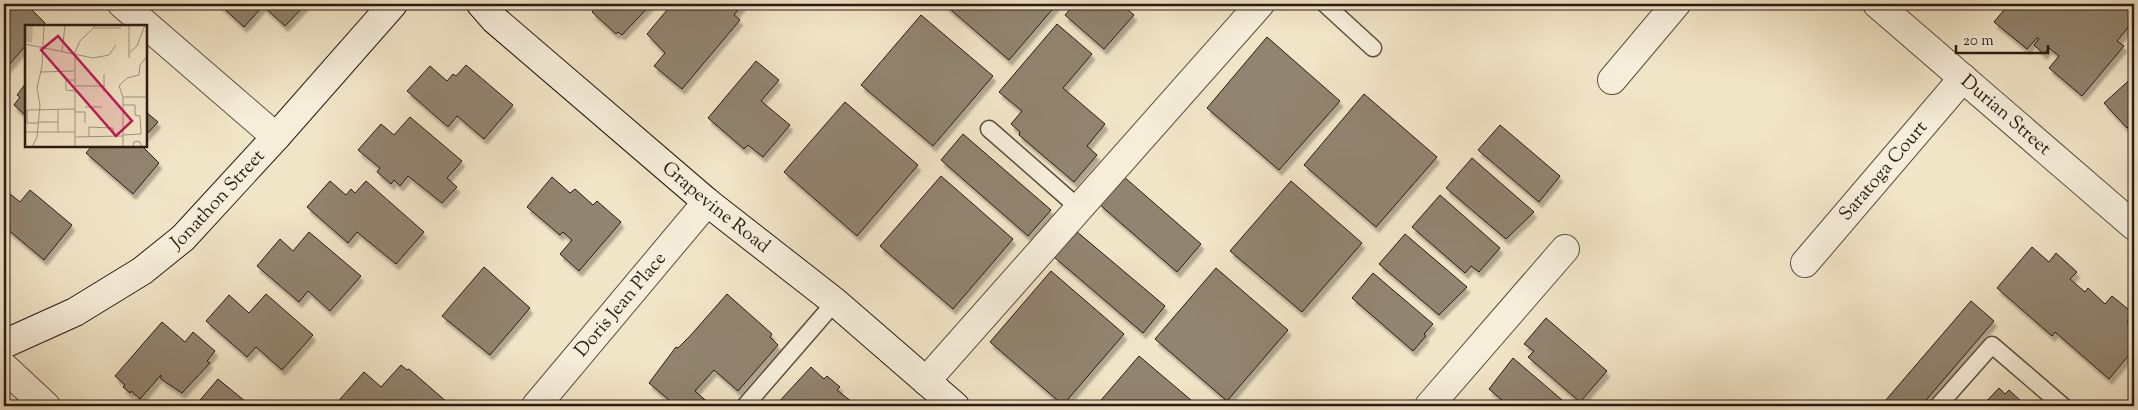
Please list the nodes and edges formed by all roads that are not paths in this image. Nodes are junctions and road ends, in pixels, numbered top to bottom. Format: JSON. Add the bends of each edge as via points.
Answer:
{"nodes":[{"id":1,"x":122,"y":4,"type":"edge"},
{"id":2,"x":393,"y":4,"type":"edge"},
{"id":3,"x":480,"y":4,"type":"edge"},
{"id":4,"x":1260,"y":4,"type":"edge"},
{"id":5,"x":1325,"y":4,"type":"edge"},
{"id":6,"x":1676,"y":4,"type":"edge"},
{"id":7,"x":1877,"y":4,"type":"edge"},
{"id":8,"x":146,"y":25,"type":"edge"},
{"id":9,"x":148,"y":26,"type":"edge"},
{"id":10,"x":1373,"y":48,"type":"dead end"},
{"id":11,"x":1963,"y":78,"type":"junction"},
{"id":12,"x":1612,"y":80,"type":"dead end"},
{"id":13,"x":989,"y":129,"type":"dead end"},
{"id":14,"x":276,"y":137,"type":"junction"},
{"id":15,"x":707,"y":202,"type":"junction"},
{"id":16,"x":1079,"y":208,"type":"junction"},
{"id":17,"x":2134,"y":226,"type":"edge"},
{"id":18,"x":1565,"y":249,"type":"dead end"},
{"id":19,"x":1805,"y":263,"type":"dead end"},
{"id":20,"x":835,"y":302,"type":"junction"},
{"id":21,"x":4,"y":344,"type":"edge"},
{"id":22,"x":4,"y":367,"type":"edge"},
{"id":23,"x":926,"y":381,"type":"junction"},
{"id":24,"x":46,"y":406,"type":"edge"},
{"id":25,"x":536,"y":406,"type":"edge"},
{"id":26,"x":746,"y":406,"type":"edge"},
{"id":27,"x":955,"y":406,"type":"edge"},
{"id":28,"x":1429,"y":406,"type":"edge"},
{"id":29,"x":1938,"y":406,"type":"edge"},
{"id":30,"x":2063,"y":406,"type":"edge"}],
"edges":[{"from":1,"to":8,"type":"street"},
{"from":2,"to":14,"type":"street","name":"Jonathon Street"},
{"from":3,"to":15,"type":"street","name":"Grapevine Road"},
{"from":4,"to":16,"type":"street"},
{"from":5,"to":10,"type":"lane"},
{"from":6,"to":12,"type":"street"},
{"from":7,"to":11,"type":"street","name":"Durian Street"},
{"from":9,"to":14,"type":"street"},
{"from":11,"to":17,"type":"street","name":"Durian Street"},
{"from":11,"to":19,"type":"street","name":"Saratoga Court"},
{"from":13,"to":16,"type":"lane"},
{"from":14,"to":21,"type":"street","name":"Jonathon Street","via":[[183,238],[142,271],[75,312]]},
{"from":15,"to":20,"type":"street","name":"Grapevine Road"},
{"from":15,"to":25,"type":"street","name":"Doris Jean Place"},
{"from":16,"to":23,"type":"street"},
{"from":18,"to":28,"type":"street"},
{"from":20,"to":23,"type":"street","name":"Grapevine Road"},
{"from":20,"to":26,"type":"lane"},
{"from":22,"to":24,"type":"street"},
{"from":23,"to":27,"type":"street","name":"Grapevine Road"},
{"from":29,"to":30,"type":"lane","via":[[1992,345]]}]}
